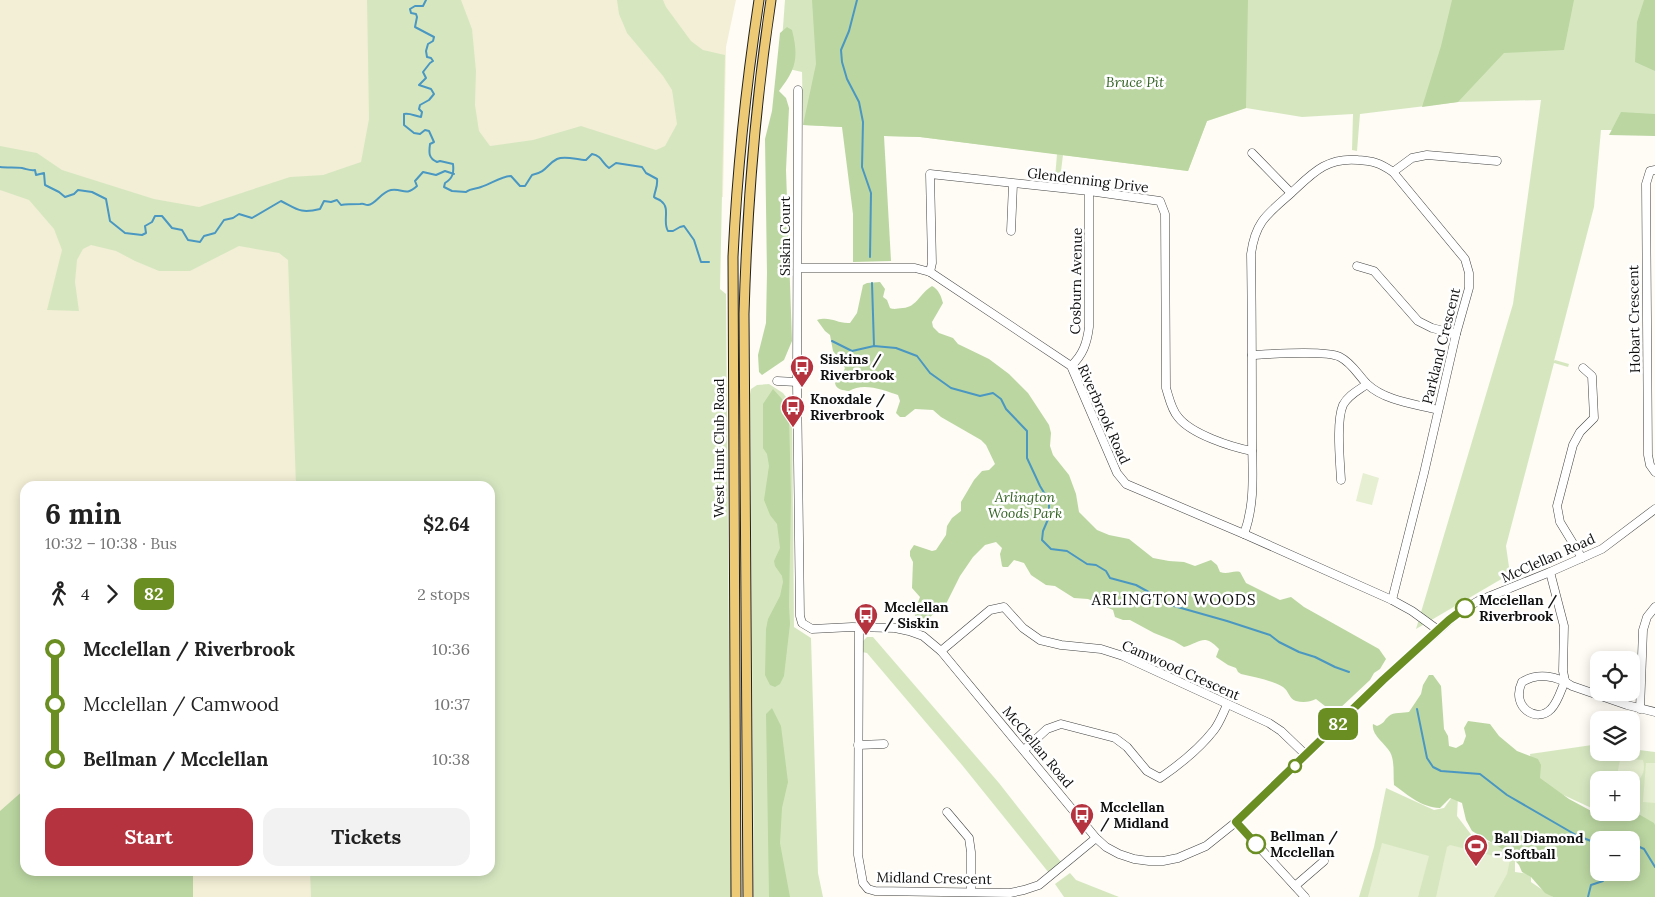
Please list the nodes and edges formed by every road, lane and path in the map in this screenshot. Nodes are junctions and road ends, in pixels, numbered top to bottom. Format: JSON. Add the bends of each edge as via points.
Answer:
{"nodes":[{"id":1,"x":759,"y":0,"type":"edge"},
{"id":2,"x":771,"y":0,"type":"edge"},
{"id":3,"x":798,"y":90,"type":"dead end"},
{"id":4,"x":1252,"y":153,"type":"dead end"},
{"id":5,"x":1497,"y":161,"type":"dead end"},
{"id":6,"x":1655,"y":170,"type":"edge"},
{"id":7,"x":1394,"y":172,"type":"junction"},
{"id":8,"x":1013,"y":184,"type":"junction"},
{"id":9,"x":1089,"y":191,"type":"junction"},
{"id":10,"x":1291,"y":193,"type":"junction"},
{"id":11,"x":1011,"y":231,"type":"dead end"},
{"id":12,"x":1646,"y":245,"type":"junction"},
{"id":13,"x":1655,"y":246,"type":"edge"},
{"id":14,"x":1357,"y":266,"type":"dead end"},
{"id":15,"x":798,"y":268,"type":"junction"},
{"id":16,"x":930,"y":272,"type":"junction"},
{"id":17,"x":1456,"y":334,"type":"junction"},
{"id":18,"x":1252,"y":355,"type":"junction"},
{"id":19,"x":1071,"y":366,"type":"junction"},
{"id":20,"x":1583,"y":368,"type":"dead end"},
{"id":21,"x":1651,"y":370,"type":"edge"},
{"id":22,"x":777,"y":381,"type":"dead end"},
{"id":23,"x":798,"y":382,"type":"junction"},
{"id":24,"x":1367,"y":384,"type":"junction"},
{"id":25,"x":1438,"y":410,"type":"junction"},
{"id":26,"x":1252,"y":451,"type":"junction"},
{"id":27,"x":1655,"y":472,"type":"edge"},
{"id":28,"x":1341,"y":480,"type":"dead end"},
{"id":29,"x":1655,"y":510,"type":"edge"},
{"id":30,"x":1244,"y":534,"type":"junction"},
{"id":31,"x":1582,"y":558,"type":"junction"},
{"id":32,"x":1550,"y":572,"type":"junction"},
{"id":33,"x":1392,"y":600,"type":"junction"},
{"id":34,"x":1655,"y":607,"type":"edge"},
{"id":35,"x":802,"y":623,"type":"joint"},
{"id":36,"x":859,"y":627,"type":"junction"},
{"id":37,"x":1438,"y":630,"type":"junction"},
{"id":38,"x":941,"y":651,"type":"junction"},
{"id":39,"x":1565,"y":681,"type":"junction"},
{"id":40,"x":1228,"y":705,"type":"junction"},
{"id":41,"x":1640,"y":709,"type":"junction"},
{"id":42,"x":1655,"y":712,"type":"edge"},
{"id":43,"x":884,"y":744,"type":"dead end"},
{"id":44,"x":858,"y":745,"type":"junction"},
{"id":45,"x":1024,"y":750,"type":"junction"},
{"id":46,"x":1306,"y":755,"type":"junction"},
{"id":47,"x":947,"y":812,"type":"dead end"},
{"id":48,"x":1236,"y":822,"type":"junction"},
{"id":49,"x":1096,"y":838,"type":"junction"},
{"id":50,"x":1324,"y":861,"type":"dead end"},
{"id":51,"x":1295,"y":886,"type":"junction"},
{"id":52,"x":970,"y":892,"type":"junction"},
{"id":53,"x":1000,"y":895,"type":"edge"},
{"id":54,"x":736,"y":897,"type":"edge"},
{"id":55,"x":748,"y":897,"type":"edge"},
{"id":56,"x":1305,"y":897,"type":"edge"}],
"edges":[{"from":1,"to":54,"type":"main road","name":"West Hunt Club Road","via":[[743,115],[733,266]]},
{"from":2,"to":55,"type":"main road","name":"West Hunt Club Road","via":[[751,157],[744,314]]},
{"from":3,"to":15,"type":"street","name":"Siskin Court"},
{"from":4,"to":10,"type":"street"},
{"from":5,"to":7,"type":"street","via":[[1427,155],[1412,158]]},
{"from":6,"to":12,"type":"street","name":"Hobart Crescent","via":[[1650,171],[1646,184]]},
{"from":7,"to":10,"type":"street","name":"Parkland Crescent","via":[[1380,163],[1342,159],[1321,167]]},
{"from":7,"to":17,"type":"street","name":"Parkland Crescent","via":[[1466,259],[1470,273],[1469,288]]},
{"from":8,"to":9,"type":"street","name":"Glendenning Drive"},
{"from":8,"to":11,"type":"street"},
{"from":8,"to":16,"type":"street","name":"Glendenning Drive","via":[[930,174]]},
{"from":9,"to":19,"type":"street","name":"Cosburn Avenue","via":[[1088,342]]},
{"from":9,"to":26,"type":"street","name":"Glendenning Drive","via":[[1160,201],[1166,214],[1166,388],[1170,402],[1176,415],[1194,430]]},
{"from":10,"to":18,"type":"street","name":"Parkland Crescent","via":[[1258,225],[1253,239]]},
{"from":12,"to":13,"type":"street"},
{"from":12,"to":21,"type":"street","name":"Hobart Crescent"},
{"from":14,"to":17,"type":"street","via":[[1374,271],[1418,321]]},
{"from":15,"to":16,"type":"street","name":"Riverbrook Road","via":[[915,268]]},
{"from":15,"to":23,"type":"street","name":"Siskin Court"},
{"from":16,"to":19,"type":"street","name":"Riverbrook Road"},
{"from":17,"to":25,"type":"street","name":"Parkland Crescent"},
{"from":18,"to":24,"type":"street","via":[[1340,356]]},
{"from":18,"to":26,"type":"street","name":"Parkland Crescent"},
{"from":19,"to":30,"type":"street","name":"Riverbrook Road","via":[[1117,473],[1126,484]]},
{"from":20,"to":31,"type":"street","via":[[1592,376],[1594,418],[1580,432],[1573,446],[1557,506],[1560,522]]},
{"from":21,"to":27,"type":"street","name":"Hobart Crescent","via":[[1648,455]]},
{"from":22,"to":23,"type":"street"},
{"from":23,"to":35,"type":"street","name":"Siskin Court"},
{"from":24,"to":25,"type":"street","via":[[1393,399]]},
{"from":24,"to":28,"type":"street","via":[[1344,404],[1340,418]]},
{"from":25,"to":33,"type":"street","name":"Parkland Crescent"},
{"from":26,"to":30,"type":"street","name":"Parkland Crescent","via":[[1253,485]]},
{"from":29,"to":31,"type":"street","name":"McClellan Road","via":[[1602,549]]},
{"from":30,"to":33,"type":"street","name":"Riverbrook Road"},
{"from":31,"to":32,"type":"street","name":"McClellan Road"},
{"from":32,"to":37,"type":"street","name":"McClellan Road","via":[[1467,606]]},
{"from":32,"to":39,"type":"street","via":[[1564,626]]},
{"from":33,"to":37,"type":"street","name":"Riverbrook Road","via":[[1412,610]]},
{"from":34,"to":41,"type":"street","via":[[1643,630]]},
{"from":35,"to":36,"type":"street","name":"McClellan Road","via":[[812,628]]},
{"from":36,"to":38,"type":"street","name":"McClellan Road","via":[[909,631],[923,636]]},
{"from":36,"to":44,"type":"street","name":"Midland Crescent"},
{"from":37,"to":46,"type":"street","name":"McClellan Road"},
{"from":38,"to":40,"type":"street","name":"Camwood Crescent","via":[[990,610],[1004,607],[1023,628],[1040,640],[1101,649],[1123,656]]},
{"from":38,"to":45,"type":"street","name":"McClellan Road"},
{"from":39,"to":39,"type":"street","via":[[1546,676],[1530,677],[1519,688],[1520,704],[1525,710],[1544,714],[1556,701]]},
{"from":39,"to":41,"type":"street"},
{"from":40,"to":45,"type":"street","via":[[1206,739],[1160,778],[1147,771],[1115,738],[1061,724],[1047,729]]},
{"from":40,"to":46,"type":"street","name":"Camwood Crescent","via":[[1269,723]]},
{"from":41,"to":42,"type":"street"},
{"from":43,"to":44,"type":"street"},
{"from":44,"to":52,"type":"street","name":"Midland Crescent","via":[[858,855],[863,883],[868,889],[881,892]]},
{"from":45,"to":49,"type":"street","name":"McClellan Road"},
{"from":46,"to":48,"type":"street","name":"McClellan Road"},
{"from":47,"to":52,"type":"street","via":[[969,838]]},
{"from":48,"to":49,"type":"street","name":"McClellan Road","via":[[1206,846],[1163,861],[1134,859],[1119,854]]},
{"from":48,"to":51,"type":"street"},
{"from":49,"to":53,"type":"street","name":"Midland Crescent","via":[[1038,885]]},
{"from":50,"to":51,"type":"street"},
{"from":51,"to":56,"type":"street"},
{"from":52,"to":53,"type":"street","name":"Midland Crescent"}]}
